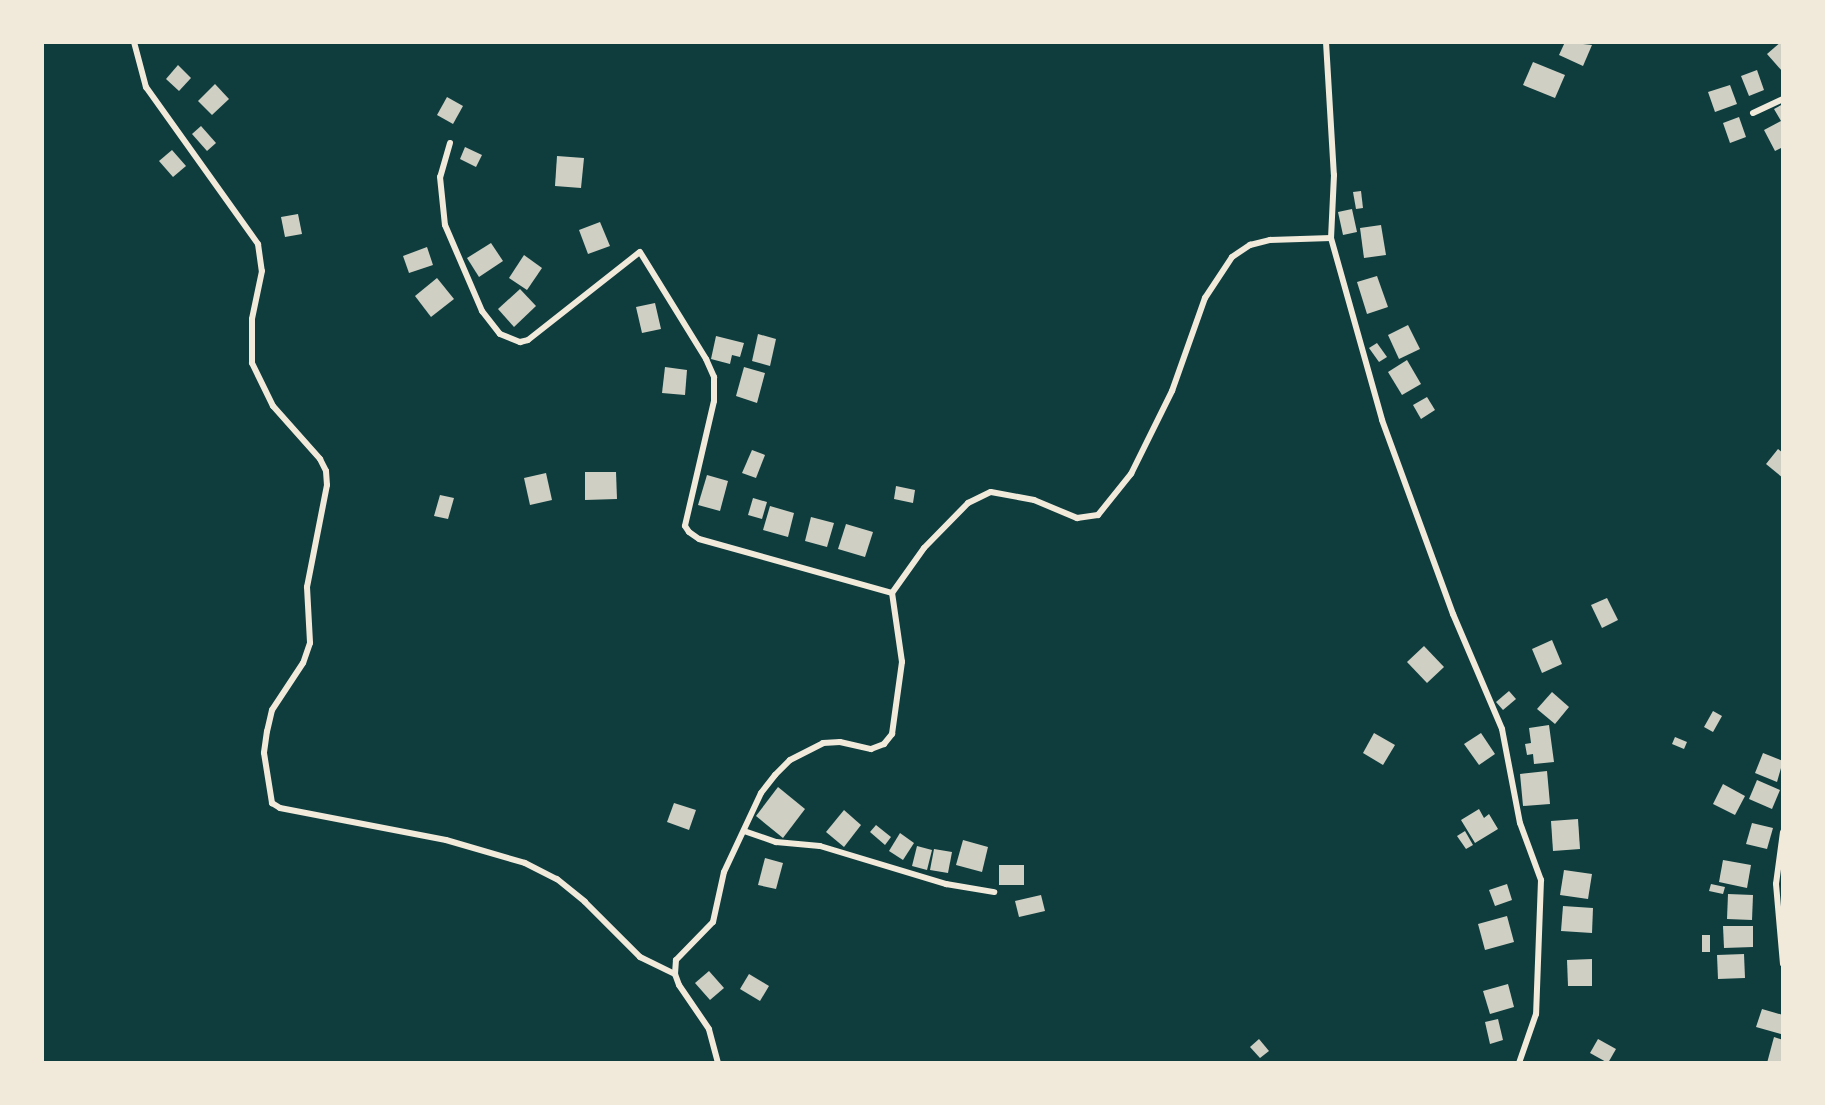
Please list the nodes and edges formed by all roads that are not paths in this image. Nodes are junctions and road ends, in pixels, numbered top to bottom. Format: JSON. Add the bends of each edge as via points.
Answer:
{"nodes":[{"id":1,"x":134,"y":42,"type":"edge"},
{"id":2,"x":1326,"y":42,"type":"edge"},
{"id":3,"x":1783,"y":99,"type":"edge"},
{"id":4,"x":1753,"y":113,"type":"dead end"},
{"id":5,"x":450,"y":143,"type":"dead end"},
{"id":6,"x":1331,"y":238,"type":"junction"},
{"id":7,"x":892,"y":593,"type":"junction"},
{"id":8,"x":744,"y":831,"type":"junction"},
{"id":9,"x":1783,"y":832,"type":"edge"},
{"id":10,"x":994,"y":892,"type":"dead end"},
{"id":11,"x":1783,"y":963,"type":"edge"},
{"id":12,"x":675,"y":974,"type":"junction"},
{"id":13,"x":718,"y":1063,"type":"edge"},
{"id":14,"x":1519,"y":1063,"type":"edge"}],
"edges":[{"from":1,"to":12,"type":"street","via":[[146,87],[258,244],[262,271],[252,319],[252,363],[273,406],[326,471],[327,485],[307,587],[310,643],[303,663],[272,710],[267,731],[264,753],[272,803],[280,808],[446,840],[525,863],[557,879],[640,957]]},
{"from":2,"to":6,"type":"street","via":[[1334,175]]},
{"from":3,"to":4,"type":"street"},
{"from":5,"to":7,"type":"street","via":[[440,177],[445,225],[482,310],[500,334],[520,342],[528,340],[640,252],[706,359],[714,377],[714,401],[685,526],[689,532],[699,539]]},
{"from":6,"to":7,"type":"street","via":[[1270,240],[1250,245],[1232,257],[1205,298],[1172,391],[1131,474],[1098,514],[1077,518],[1034,500],[991,492],[968,503],[950,520]]},
{"from":6,"to":14,"type":"street","via":[[1382,420],[1450,607],[1502,729],[1520,823],[1541,880],[1536,1014]]},
{"from":7,"to":8,"type":"street","via":[[902,662],[892,734],[879,747],[831,742],[790,760],[761,794]]},
{"from":8,"to":10,"type":"street","via":[[776,842],[820,846],[946,884]]},
{"from":8,"to":12,"type":"street","via":[[720,885],[713,922],[676,960]]},
{"from":9,"to":11,"type":"street","via":[[1776,884]]},
{"from":12,"to":13,"type":"street","via":[[709,1029]]}]}
